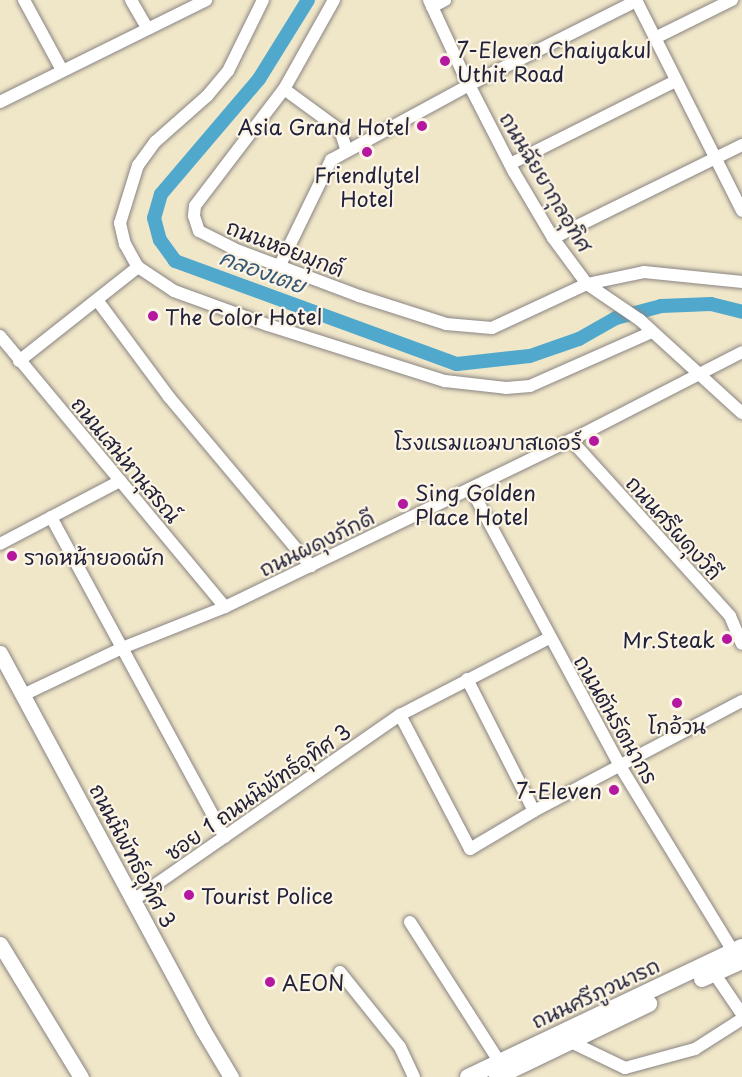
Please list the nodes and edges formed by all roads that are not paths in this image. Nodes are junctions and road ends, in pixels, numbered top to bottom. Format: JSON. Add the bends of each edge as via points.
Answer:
{"nodes":[{"id":1,"x":24,"y":0,"type":"edge"},
{"id":2,"x":131,"y":0,"type":"edge"},
{"id":3,"x":206,"y":0,"type":"edge"},
{"id":4,"x":263,"y":0,"type":"edge"},
{"id":5,"x":334,"y":0,"type":"edge"},
{"id":6,"x":445,"y":0,"type":"edge"},
{"id":7,"x":732,"y":0,"type":"edge"},
{"id":8,"x":636,"y":1,"type":"edge"},
{"id":9,"x":431,"y":3,"type":"edge"},
{"id":10,"x":147,"y":28,"type":"junction"},
{"id":11,"x":655,"y":38,"type":"junction"},
{"id":12,"x":62,"y":70,"type":"junction"},
{"id":13,"x":676,"y":81,"type":"junction"},
{"id":14,"x":469,"y":85,"type":"junction"},
{"id":15,"x":284,"y":89,"type":"junction"},
{"id":16,"x":0,"y":102,"type":"edge"},
{"id":17,"x":742,"y":145,"type":"edge"},
{"id":18,"x":347,"y":151,"type":"junction"},
{"id":19,"x":716,"y":159,"type":"junction"},
{"id":20,"x":510,"y":164,"type":"junction"},
{"id":21,"x":742,"y":211,"type":"edge"},
{"id":22,"x":553,"y":238,"type":"junction"},
{"id":23,"x":280,"y":265,"type":"junction"},
{"id":24,"x":138,"y":267,"type":"junction"},
{"id":25,"x":742,"y":282,"type":"edge"},
{"id":26,"x":587,"y":285,"type":"junction"},
{"id":27,"x":97,"y":300,"type":"junction"},
{"id":28,"x":652,"y":332,"type":"junction"},
{"id":29,"x":0,"y":336,"type":"edge"},
{"id":30,"x":742,"y":352,"type":"edge"},
{"id":31,"x":20,"y":361,"type":"junction"},
{"id":32,"x":697,"y":375,"type":"junction"},
{"id":33,"x":742,"y":413,"type":"edge"},
{"id":34,"x":571,"y":440,"type":"junction"},
{"id":35,"x":120,"y":481,"type":"junction"},
{"id":36,"x":471,"y":489,"type":"junction"},
{"id":37,"x":51,"y":517,"type":"junction"},
{"id":38,"x":0,"y":544,"type":"edge"},
{"id":39,"x":311,"y":566,"type":"junction"},
{"id":40,"x":225,"y":607,"type":"junction"},
{"id":41,"x":549,"y":638,"type":"junction"},
{"id":42,"x":742,"y":644,"type":"edge"},
{"id":43,"x":122,"y":648,"type":"junction"},
{"id":44,"x":0,"y":653,"type":"edge"},
{"id":45,"x":467,"y":679,"type":"junction"},
{"id":46,"x":23,"y":695,"type":"junction"},
{"id":47,"x":742,"y":701,"type":"edge"},
{"id":48,"x":400,"y":715,"type":"junction"},
{"id":49,"x":620,"y":765,"type":"junction"},
{"id":50,"x":534,"y":811,"type":"junction"},
{"id":51,"x":225,"y":837,"type":"junction"},
{"id":52,"x":135,"y":899,"type":"junction"},
{"id":53,"x":410,"y":922,"type":"dead end"},
{"id":54,"x":0,"y":944,"type":"edge"},
{"id":55,"x":739,"y":956,"type":"edge"},
{"id":56,"x":340,"y":972,"type":"dead end"},
{"id":57,"x":714,"y":973,"type":"junction"},
{"id":58,"x":742,"y":1017,"type":"edge"},
{"id":59,"x":571,"y":1041,"type":"junction"},
{"id":60,"x":498,"y":1069,"type":"edge"},
{"id":61,"x":81,"y":1077,"type":"edge"},
{"id":62,"x":231,"y":1077,"type":"edge"},
{"id":63,"x":414,"y":1077,"type":"edge"},
{"id":64,"x":468,"y":1077,"type":"edge"}],
"edges":[{"from":1,"to":12,"type":"street"},
{"from":2,"to":10,"type":"street"},
{"from":3,"to":10,"type":"street"},
{"from":4,"to":24,"type":"street","via":[[228,71],[207,96],[155,142],[138,165],[120,223],[125,244]]},
{"from":5,"to":15,"type":"street","name":"ถนนหอยมุกต์"},
{"from":6,"to":9,"type":"street"},
{"from":7,"to":11,"type":"street"},
{"from":8,"to":11,"type":"street"},
{"from":8,"to":14,"type":"street"},
{"from":9,"to":14,"type":"street","name":"ถนนฉัยยากุลอุทิศ"},
{"from":10,"to":12,"type":"street"},
{"from":11,"to":13,"type":"street"},
{"from":12,"to":16,"type":"street"},
{"from":13,"to":19,"type":"street"},
{"from":13,"to":20,"type":"street"},
{"from":14,"to":18,"type":"street"},
{"from":14,"to":20,"type":"street","name":"ถนนฉัยยากุลอุทิศ"},
{"from":15,"to":18,"type":"street","via":[[340,130]]},
{"from":15,"to":23,"type":"street","name":"ถนนหอยมุกต์","via":[[224,165],[195,206],[194,216],[199,231],[213,240]]},
{"from":17,"to":19,"type":"street"},
{"from":18,"to":23,"type":"street","via":[[331,160]]},
{"from":19,"to":21,"type":"street"},
{"from":19,"to":22,"type":"street"},
{"from":20,"to":22,"type":"street","name":"ถนนฉัยยากุลอุทิศ"},
{"from":22,"to":26,"type":"street","name":"ถนนฉัยยากุลอุทิศ"},
{"from":23,"to":26,"type":"street","name":"ถนนหอยมุกต์","via":[[446,324],[492,328]]},
{"from":24,"to":27,"type":"street"},
{"from":24,"to":28,"type":"street","via":[[174,291],[445,381],[506,388],[530,386]]},
{"from":25,"to":26,"type":"street","name":"ถนนหอยมุกต์","via":[[644,272]]},
{"from":26,"to":28,"type":"street","name":"ถนนฉัยยากุลอุทิศ"},
{"from":27,"to":31,"type":"street"},
{"from":27,"to":39,"type":"street","via":[[169,397]]},
{"from":28,"to":32,"type":"street","name":"ถนนฉัยยากุลอุทิศ"},
{"from":29,"to":31,"type":"street","name":"ถนนเสน่หานุสรณ์"},
{"from":30,"to":32,"type":"street","name":"ถนนผดุงภักดี"},
{"from":31,"to":35,"type":"street","name":"ถนนเสน่หานุสรณ์"},
{"from":32,"to":33,"type":"street"},
{"from":32,"to":34,"type":"street","name":"ถนนผดุงภักดี"},
{"from":34,"to":36,"type":"street","name":"ถนนผดุงภักดี"},
{"from":34,"to":42,"type":"street","name":"ถนนศรีผดุงวิถี","via":[[730,616]]},
{"from":35,"to":37,"type":"street"},
{"from":35,"to":40,"type":"street","name":"ถนนเสน่หานุสรณ์"},
{"from":36,"to":39,"type":"street","name":"ถนนผดุงภักดี"},
{"from":36,"to":41,"type":"street","name":"ถนนตันรัตนากร"},
{"from":37,"to":38,"type":"street"},
{"from":37,"to":43,"type":"street"},
{"from":39,"to":40,"type":"street","name":"ถนนผดุงภักดี"},
{"from":40,"to":43,"type":"street","name":"ถนนผดุงภักดี"},
{"from":41,"to":45,"type":"street","name":"ซอย 1 ถนนนิพัทธ์อุทิศ 3"},
{"from":41,"to":49,"type":"street","name":"ถนนตันรัตนากร"},
{"from":43,"to":46,"type":"street","name":"ถนนผดุงภักดี"},
{"from":43,"to":51,"type":"street"},
{"from":44,"to":46,"type":"street","name":"ถนนนิพัทธ์อุทิศ 3"},
{"from":45,"to":48,"type":"street","name":"ซอย 1 ถนนนิพัทธ์อุทิศ 3"},
{"from":45,"to":50,"type":"street"},
{"from":46,"to":52,"type":"street","name":"ถนนนิพัทธ์อุทิศ 3"},
{"from":47,"to":49,"type":"street"},
{"from":48,"to":50,"type":"street","via":[[470,849]]},
{"from":48,"to":51,"type":"street","name":"ซอย 1 ถนนนิพัทธ์อุทิศ 3"},
{"from":49,"to":50,"type":"street"},
{"from":49,"to":55,"type":"street","name":"ถนนตันรัตนากร"},
{"from":51,"to":52,"type":"street","name":"ซอย 1 ถนนนิพัทธ์อุทิศ 3"},
{"from":52,"to":62,"type":"street","name":"ถนนนิพัทธ์อุทิศ 3"},
{"from":53,"to":60,"type":"street"},
{"from":54,"to":61,"type":"street"},
{"from":55,"to":57,"type":"main road","name":"ถนนศรีภูวนารถ"},
{"from":55,"to":60,"type":"main road","name":"ถนนศรีภูวนารถ"},
{"from":56,"to":63,"type":"street","via":[[400,1047]]},
{"from":57,"to":58,"type":"street"},
{"from":57,"to":59,"type":"main road","name":"ถนนศรีภูวนารถ"},
{"from":58,"to":59,"type":"street","via":[[695,1049],[625,1068]]},
{"from":59,"to":60,"type":"main road","name":"ถนนศรีภูวนารถ"},
{"from":60,"to":64,"type":"main road","name":"ถนนศรีภูวนารถ"}]}
